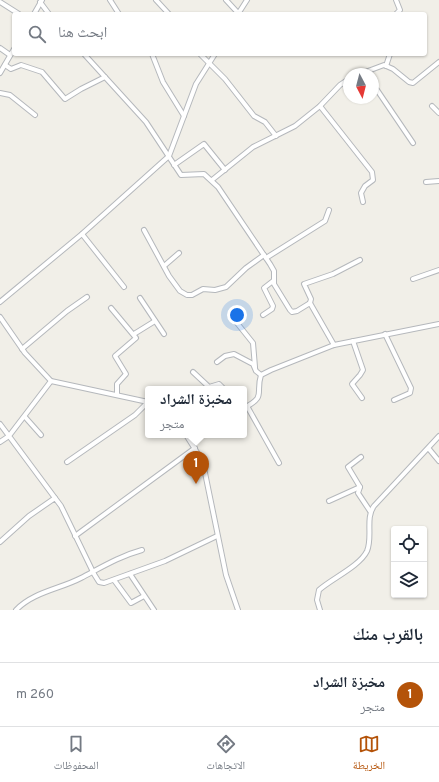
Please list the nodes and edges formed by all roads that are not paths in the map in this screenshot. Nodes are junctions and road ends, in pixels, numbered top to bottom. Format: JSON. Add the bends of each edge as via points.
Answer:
{"nodes":[{"id":1,"x":110,"y":0,"type":"edge"},
{"id":2,"x":156,"y":0,"type":"edge"},
{"id":3,"x":226,"y":0,"type":"edge"},
{"id":4,"x":247,"y":0,"type":"edge"},
{"id":5,"x":396,"y":0,"type":"edge"},
{"id":6,"x":41,"y":1,"type":"edge"},
{"id":7,"x":0,"y":2,"type":"edge"},
{"id":8,"x":16,"y":12,"type":"edge"},
{"id":9,"x":35,"y":12,"type":"edge"},
{"id":10,"x":48,"y":12,"type":"edge"},
{"id":11,"x":118,"y":12,"type":"edge"},
{"id":12,"x":167,"y":12,"type":"edge"},
{"id":13,"x":236,"y":12,"type":"edge"},
{"id":14,"x":239,"y":12,"type":"edge"},
{"id":15,"x":398,"y":12,"type":"edge"},
{"id":16,"x":0,"y":48,"type":"edge"},
{"id":17,"x":12,"y":52,"type":"edge"},
{"id":18,"x":10,"y":55,"type":"junction"},
{"id":19,"x":86,"y":56,"type":"edge"},
{"id":20,"x":153,"y":56,"type":"edge"},
{"id":21,"x":202,"y":56,"type":"edge"},
{"id":22,"x":214,"y":56,"type":"edge"},
{"id":23,"x":389,"y":56,"type":"edge"},
{"id":24,"x":439,"y":62,"type":"edge"},
{"id":25,"x":209,"y":64,"type":"junction"},
{"id":26,"x":5,"y":65,"type":"junction"},
{"id":27,"x":386,"y":66,"type":"junction"},
{"id":28,"x":379,"y":68,"type":"edge"},
{"id":29,"x":0,"y":73,"type":"edge"},
{"id":30,"x":105,"y":77,"type":"junction"},
{"id":31,"x":343,"y":83,"type":"edge"},
{"id":32,"x":0,"y":93,"type":"edge"},
{"id":33,"x":379,"y":93,"type":"edge"},
{"id":34,"x":320,"y":106,"type":"junction"},
{"id":35,"x":432,"y":106,"type":"dead end"},
{"id":36,"x":439,"y":113,"type":"edge"},
{"id":37,"x":35,"y":115,"type":"dead end"},
{"id":38,"x":184,"y":116,"type":"junction"},
{"id":39,"x":276,"y":136,"type":"junction"},
{"id":40,"x":412,"y":143,"type":"dead end"},
{"id":41,"x":169,"y":156,"type":"junction"},
{"id":42,"x":174,"y":165,"type":"junction"},
{"id":43,"x":225,"y":170,"type":"junction"},
{"id":44,"x":212,"y":180,"type":"junction"},
{"id":45,"x":439,"y":181,"type":"edge"},
{"id":46,"x":426,"y":182,"type":"dead end"},
{"id":47,"x":363,"y":202,"type":"dead end"},
{"id":48,"x":329,"y":210,"type":"dead end"},
{"id":49,"x":144,"y":230,"type":"dead end"},
{"id":50,"x":82,"y":234,"type":"junction"},
{"id":51,"x":179,"y":253,"type":"dead end"},
{"id":52,"x":265,"y":256,"type":"junction"},
{"id":53,"x":360,"y":260,"type":"dead end"},
{"id":54,"x":164,"y":266,"type":"junction"},
{"id":55,"x":439,"y":270,"type":"edge"},
{"id":56,"x":413,"y":279,"type":"dead end"},
{"id":57,"x":273,"y":281,"type":"junction"},
{"id":58,"x":124,"y":287,"type":"dead end"},
{"id":59,"x":87,"y":297,"type":"dead end"},
{"id":60,"x":140,"y":298,"type":"dead end"},
{"id":61,"x":0,"y":302,"type":"edge"},
{"id":62,"x":310,"y":303,"type":"junction"},
{"id":63,"x":111,"y":308,"type":"dead end"},
{"id":64,"x":264,"y":315,"type":"dead end"},
{"id":65,"x":0,"y":318,"type":"edge"},
{"id":66,"x":156,"y":321,"type":"junction"},
{"id":67,"x":237,"y":323,"type":"dead end"},
{"id":68,"x":439,"y":324,"type":"edge"},
{"id":69,"x":134,"y":334,"type":"junction"},
{"id":70,"x":164,"y":334,"type":"dead end"},
{"id":71,"x":385,"y":334,"type":"junction"},
{"id":72,"x":353,"y":341,"type":"junction"},
{"id":73,"x":334,"y":345,"type":"junction"},
{"id":74,"x":22,"y":349,"type":"junction"},
{"id":75,"x":217,"y":362,"type":"dead end"},
{"id":76,"x":255,"y":367,"type":"junction"},
{"id":77,"x":193,"y":372,"type":"dead end"},
{"id":78,"x":261,"y":375,"type":"junction"},
{"id":79,"x":49,"y":380,"type":"junction"},
{"id":80,"x":207,"y":386,"type":"edge"},
{"id":81,"x":117,"y":392,"type":"junction"},
{"id":82,"x":362,"y":398,"type":"dead end"},
{"id":83,"x":394,"y":400,"type":"dead end"},
{"id":84,"x":145,"y":401,"type":"edge"},
{"id":85,"x":145,"y":405,"type":"edge"},
{"id":86,"x":247,"y":406,"type":"edge"},
{"id":87,"x":247,"y":409,"type":"edge"},
{"id":88,"x":24,"y":417,"type":"junction"},
{"id":89,"x":0,"y":424,"type":"edge"},
{"id":90,"x":41,"y":435,"type":"dead end"},
{"id":91,"x":9,"y":436,"type":"junction"},
{"id":92,"x":439,"y":436,"type":"edge"},
{"id":93,"x":188,"y":438,"type":"edge"},
{"id":94,"x":0,"y":442,"type":"edge"},
{"id":95,"x":195,"y":448,"type":"junction"},
{"id":96,"x":429,"y":449,"type":"junction"},
{"id":97,"x":361,"y":457,"type":"dead end"},
{"id":98,"x":439,"y":461,"type":"edge"},
{"id":99,"x":66,"y":462,"type":"dead end"},
{"id":100,"x":279,"y":463,"type":"dead end"},
{"id":101,"x":360,"y":487,"type":"junction"},
{"id":102,"x":55,"y":498,"type":"junction"},
{"id":103,"x":329,"y":501,"type":"dead end"},
{"id":104,"x":370,"y":510,"type":"junction"},
{"id":105,"x":75,"y":536,"type":"junction"},
{"id":106,"x":217,"y":536,"type":"junction"},
{"id":107,"x":0,"y":542,"type":"edge"},
{"id":108,"x":142,"y":550,"type":"dead end"},
{"id":109,"x":93,"y":571,"type":"junction"},
{"id":110,"x":130,"y":574,"type":"junction"},
{"id":111,"x":114,"y":580,"type":"junction"},
{"id":112,"x":144,"y":596,"type":"junction"},
{"id":113,"x":16,"y":610,"type":"edge"},
{"id":114,"x":154,"y":610,"type":"edge"},
{"id":115,"x":238,"y":610,"type":"edge"},
{"id":116,"x":320,"y":610,"type":"edge"}],
"edges":[{"from":1,"to":11,"type":"street"},
{"from":2,"to":12,"type":"street"},
{"from":3,"to":13,"type":"street"},
{"from":4,"to":14,"type":"street"},
{"from":5,"to":15,"type":"street","via":[[400,10]]},
{"from":6,"to":9,"type":"street"},
{"from":6,"to":10,"type":"street"},
{"from":7,"to":8,"type":"street"},
{"from":16,"to":18,"type":"street"},
{"from":17,"to":18,"type":"street"},
{"from":18,"to":26,"type":"street"},
{"from":19,"to":30,"type":"street"},
{"from":20,"to":38,"type":"street","via":[[163,82]]},
{"from":21,"to":25,"type":"street"},
{"from":22,"to":25,"type":"street"},
{"from":23,"to":27,"type":"street"},
{"from":24,"to":27,"type":"street","via":[[411,83]]},
{"from":25,"to":38,"type":"street","via":[[196,84]]},
{"from":25,"to":39,"type":"street","via":[[225,79],[254,116],[265,122]]},
{"from":26,"to":29,"type":"street"},
{"from":26,"to":30,"type":"street","via":[[11,69],[21,65],[42,72],[65,100]]},
{"from":27,"to":28,"type":"street"},
{"from":30,"to":41,"type":"street","via":[[146,122]]},
{"from":31,"to":34,"type":"street"},
{"from":32,"to":37,"type":"street","via":[[10,95]]},
{"from":33,"to":40,"type":"street"},
{"from":34,"to":39,"type":"street","via":[[295,126]]},
{"from":34,"to":47,"type":"street","via":[[372,172],[373,180],[361,193]]},
{"from":35,"to":36,"type":"street"},
{"from":38,"to":41,"type":"street"},
{"from":39,"to":43,"type":"street","via":[[253,147]]},
{"from":41,"to":42,"type":"street"},
{"from":41,"to":50,"type":"street"},
{"from":42,"to":43,"type":"street","via":[[204,144]]},
{"from":42,"to":44,"type":"street","via":[[181,175],[199,173]]},
{"from":43,"to":44,"type":"street"},
{"from":44,"to":52,"type":"street"},
{"from":45,"to":46,"type":"street"},
{"from":48,"to":52,"type":"street","via":[[325,221]]},
{"from":49,"to":54,"type":"street"},
{"from":50,"to":58,"type":"street"},
{"from":50,"to":61,"type":"street"},
{"from":51,"to":54,"type":"street"},
{"from":52,"to":54,"type":"street","via":[[246,268],[226,287],[215,290],[203,289],[190,296],[180,291]]},
{"from":52,"to":57,"type":"street","via":[[273,267]]},
{"from":53,"to":62,"type":"street","via":[[333,274],[304,284]]},
{"from":55,"to":56,"type":"street"},
{"from":57,"to":62,"type":"street","via":[[292,312]]},
{"from":57,"to":64,"type":"street","via":[[264,288],[273,306]]},
{"from":59,"to":74,"type":"street"},
{"from":60,"to":66,"type":"street"},
{"from":62,"to":73,"type":"street"},
{"from":63,"to":69,"type":"street"},
{"from":65,"to":74,"type":"street"},
{"from":66,"to":69,"type":"street"},
{"from":66,"to":70,"type":"street"},
{"from":67,"to":76,"type":"street","via":[[253,343]]},
{"from":68,"to":71,"type":"street"},
{"from":69,"to":81,"type":"street","via":[[135,340],[115,356],[126,374],[116,384]]},
{"from":71,"to":72,"type":"street"},
{"from":71,"to":83,"type":"street","via":[[411,388],[410,393]]},
{"from":72,"to":73,"type":"street"},
{"from":72,"to":82,"type":"street","via":[[362,373],[352,384]]},
{"from":73,"to":78,"type":"street"},
{"from":74,"to":79,"type":"street"},
{"from":75,"to":76,"type":"street","via":[[230,354],[250,362]]},
{"from":76,"to":78,"type":"street"},
{"from":77,"to":80,"type":"street"},
{"from":78,"to":86,"type":"street","via":[[258,396]]},
{"from":79,"to":81,"type":"street"},
{"from":79,"to":88,"type":"street"},
{"from":81,"to":84,"type":"street"},
{"from":85,"to":99,"type":"street","via":[[135,415]]},
{"from":87,"to":100,"type":"street"},
{"from":88,"to":90,"type":"street"},
{"from":88,"to":91,"type":"street"},
{"from":89,"to":91,"type":"street"},
{"from":91,"to":94,"type":"street"},
{"from":91,"to":102,"type":"street"},
{"from":92,"to":96,"type":"street"},
{"from":93,"to":95,"type":"street"},
{"from":95,"to":105,"type":"street"},
{"from":95,"to":106,"type":"street","via":[[206,475]]},
{"from":96,"to":98,"type":"street"},
{"from":96,"to":104,"type":"street"},
{"from":97,"to":101,"type":"street","via":[[348,467]]},
{"from":101,"to":103,"type":"street"},
{"from":101,"to":104,"type":"street","via":[[358,493]]},
{"from":102,"to":105,"type":"street"},
{"from":102,"to":107,"type":"street","via":[[29,516]]},
{"from":104,"to":116,"type":"street","via":[[370,535],[366,553],[319,590],[317,600]]},
{"from":105,"to":109,"type":"street"},
{"from":106,"to":110,"type":"street","via":[[165,561]]},
{"from":106,"to":115,"type":"street"},
{"from":108,"to":109,"type":"street","via":[[120,556]]},
{"from":109,"to":111,"type":"street","via":[[101,583]]},
{"from":109,"to":113,"type":"street","via":[[42,593]]},
{"from":110,"to":111,"type":"street"},
{"from":110,"to":112,"type":"street"},
{"from":111,"to":112,"type":"street","via":[[131,603]]},
{"from":112,"to":114,"type":"street"}]}
